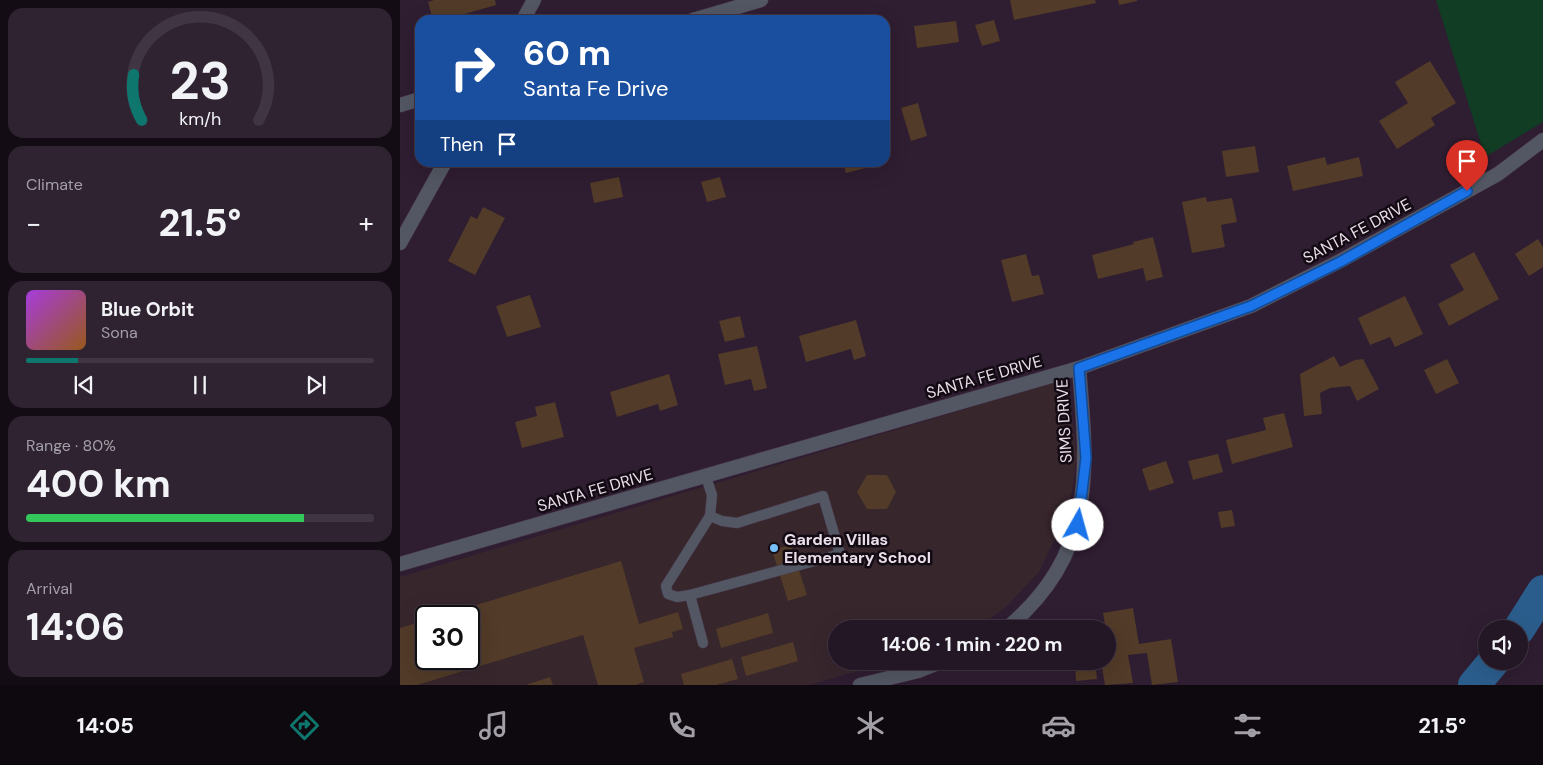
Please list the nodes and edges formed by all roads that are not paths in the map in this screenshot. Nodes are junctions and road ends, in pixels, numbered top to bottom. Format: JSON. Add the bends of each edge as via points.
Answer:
{"nodes":[{"id":1,"x":534,"y":0,"type":"edge"},
{"id":2,"x":762,"y":0,"type":"edge"},
{"id":3,"x":526,"y":15,"type":"edge"},
{"id":4,"x":710,"y":15,"type":"edge"},
{"id":5,"x":415,"y":100,"type":"edge"},
{"id":6,"x":400,"y":105,"type":"edge"},
{"id":7,"x":1543,"y":140,"type":"edge"},
{"id":8,"x":442,"y":167,"type":"edge"},
{"id":9,"x":400,"y":243,"type":"edge"},
{"id":10,"x":1079,"y":368,"type":"junction"},
{"id":11,"x":706,"y":477,"type":"junction"},
{"id":12,"x":710,"y":516,"type":"junction"},
{"id":13,"x":400,"y":564,"type":"edge"},
{"id":14,"x":690,"y":595,"type":"junction"},
{"id":15,"x":1015,"y":620,"type":"edge"},
{"id":16,"x":703,"y":642,"type":"dead end"},
{"id":17,"x":920,"y":670,"type":"edge"},
{"id":18,"x":860,"y":685,"type":"edge"}],
"edges":[{"from":1,"to":3,"type":"street"},
{"from":2,"to":4,"type":"street"},
{"from":5,"to":6,"type":"street"},
{"from":7,"to":10,"type":"street","name":"SANTA FE DRIVE","via":[[1498,174],[1340,262],[1251,306]]},
{"from":8,"to":9,"type":"street"},
{"from":10,"to":11,"type":"street","name":"SANTA FE DRIVE"},
{"from":10,"to":15,"type":"street","name":"SIMS DRIVE","via":[[1086,458],[1078,525],[1057,570],[1041,593]]},
{"from":11,"to":12,"type":"lane","via":[[712,495]]},
{"from":11,"to":13,"type":"street","name":"SANTA FE DRIVE"},
{"from":12,"to":14,"type":"lane","via":[[666,586],[668,594],[677,597]]},
{"from":12,"to":14,"type":"lane","via":[[737,523],[823,496],[840,554]]},
{"from":14,"to":16,"type":"lane"},
{"from":17,"to":18,"type":"street"}]}
